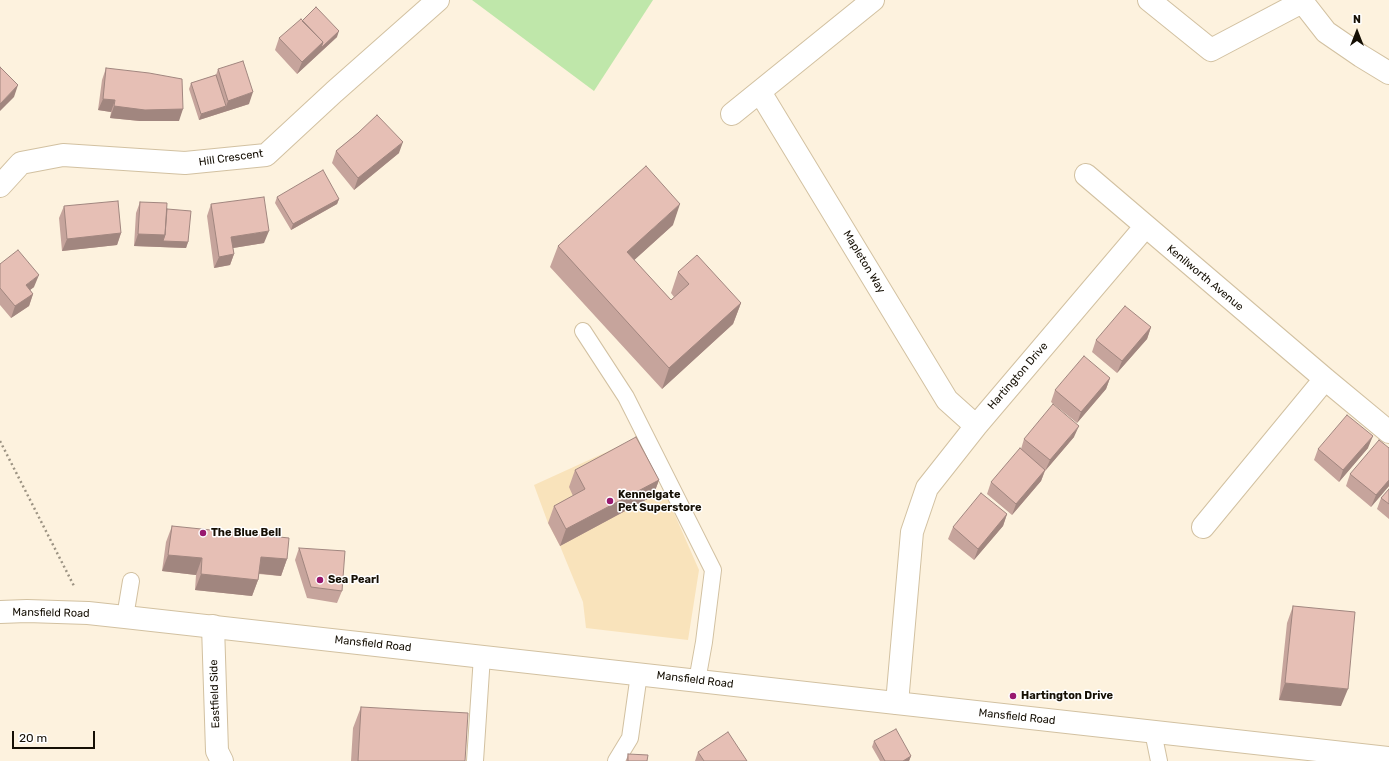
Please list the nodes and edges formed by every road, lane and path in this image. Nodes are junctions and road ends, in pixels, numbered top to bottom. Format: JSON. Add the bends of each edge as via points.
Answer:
{"nodes":[{"id":1,"x":438,"y":0,"type":"edge"},
{"id":2,"x":873,"y":0,"type":"edge"},
{"id":3,"x":1149,"y":0,"type":"edge"},
{"id":4,"x":1301,"y":1,"type":"edge"},
{"id":5,"x":1389,"y":72,"type":"edge"},
{"id":6,"x":760,"y":92,"type":"junction"},
{"id":7,"x":732,"y":114,"type":"dead end"},
{"id":8,"x":1086,"y":175,"type":"dead end"},
{"id":9,"x":0,"y":186,"type":"edge"},
{"id":10,"x":1145,"y":227,"type":"junction"},
{"id":11,"x":583,"y":331,"type":"dead end"},
{"id":12,"x":1325,"y":379,"type":"junction"},
{"id":13,"x":976,"y":426,"type":"junction"},
{"id":14,"x":1389,"y":432,"type":"edge"},
{"id":15,"x":0,"y":441,"type":"edge"},
{"id":16,"x":1203,"y":527,"type":"dead end"},
{"id":17,"x":131,"y":581,"type":"dead end"},
{"id":18,"x":0,"y":612,"type":"edge"},
{"id":19,"x":88,"y":613,"type":"junction"},
{"id":20,"x":125,"y":617,"type":"junction"},
{"id":21,"x":213,"y":626,"type":"junction"},
{"id":22,"x":482,"y":656,"type":"junction"},
{"id":23,"x":639,"y":674,"type":"junction"},
{"id":24,"x":697,"y":681,"type":"junction"},
{"id":25,"x":897,"y":703,"type":"junction"},
{"id":26,"x":1153,"y":732,"type":"junction"},
{"id":27,"x":1389,"y":758,"type":"edge"},
{"id":28,"x":222,"y":761,"type":"edge"},
{"id":29,"x":475,"y":761,"type":"edge"},
{"id":30,"x":616,"y":761,"type":"edge"},
{"id":31,"x":1159,"y":761,"type":"edge"}],
"edges":[{"from":1,"to":9,"type":"street","name":"Hill Crescent","via":[[266,155],[186,164],[63,155],[21,164]]},
{"from":2,"to":6,"type":"street"},
{"from":3,"to":4,"type":"street","via":[[1211,50]]},
{"from":4,"to":5,"type":"street","via":[[1326,32]]},
{"from":6,"to":7,"type":"street"},
{"from":6,"to":13,"type":"street","name":"Mapleton Way","via":[[948,400]]},
{"from":8,"to":10,"type":"street","name":"Kenilworth Avenue"},
{"from":10,"to":12,"type":"street","name":"Kenilworth Avenue"},
{"from":10,"to":13,"type":"street","name":"Hartington Drive"},
{"from":11,"to":24,"type":"lane","via":[[626,397],[713,570]]},
{"from":12,"to":14,"type":"street","name":"Kenilworth Avenue"},
{"from":12,"to":16,"type":"street"},
{"from":13,"to":25,"type":"street","name":"Hartington Drive","via":[[927,488],[912,532]]},
{"from":15,"to":19,"type":"path"},
{"from":17,"to":20,"type":"lane"},
{"from":18,"to":19,"type":"street","name":"Mansfield Road"},
{"from":19,"to":20,"type":"street","name":"Mansfield Road"},
{"from":20,"to":21,"type":"street","name":"Mansfield Road"},
{"from":21,"to":22,"type":"street","name":"Mansfield Road"},
{"from":21,"to":28,"type":"street","name":"Eastfield Side","via":[[217,751]]},
{"from":22,"to":23,"type":"street","name":"Mansfield Road"},
{"from":22,"to":29,"type":"lane"},
{"from":23,"to":24,"type":"street","name":"Mansfield Road"},
{"from":23,"to":30,"type":"lane","via":[[630,738]]},
{"from":24,"to":25,"type":"street","name":"Mansfield Road"},
{"from":25,"to":26,"type":"street","name":"Mansfield Road"},
{"from":26,"to":27,"type":"street","name":"Mansfield Road"},
{"from":26,"to":31,"type":"lane"}]}
